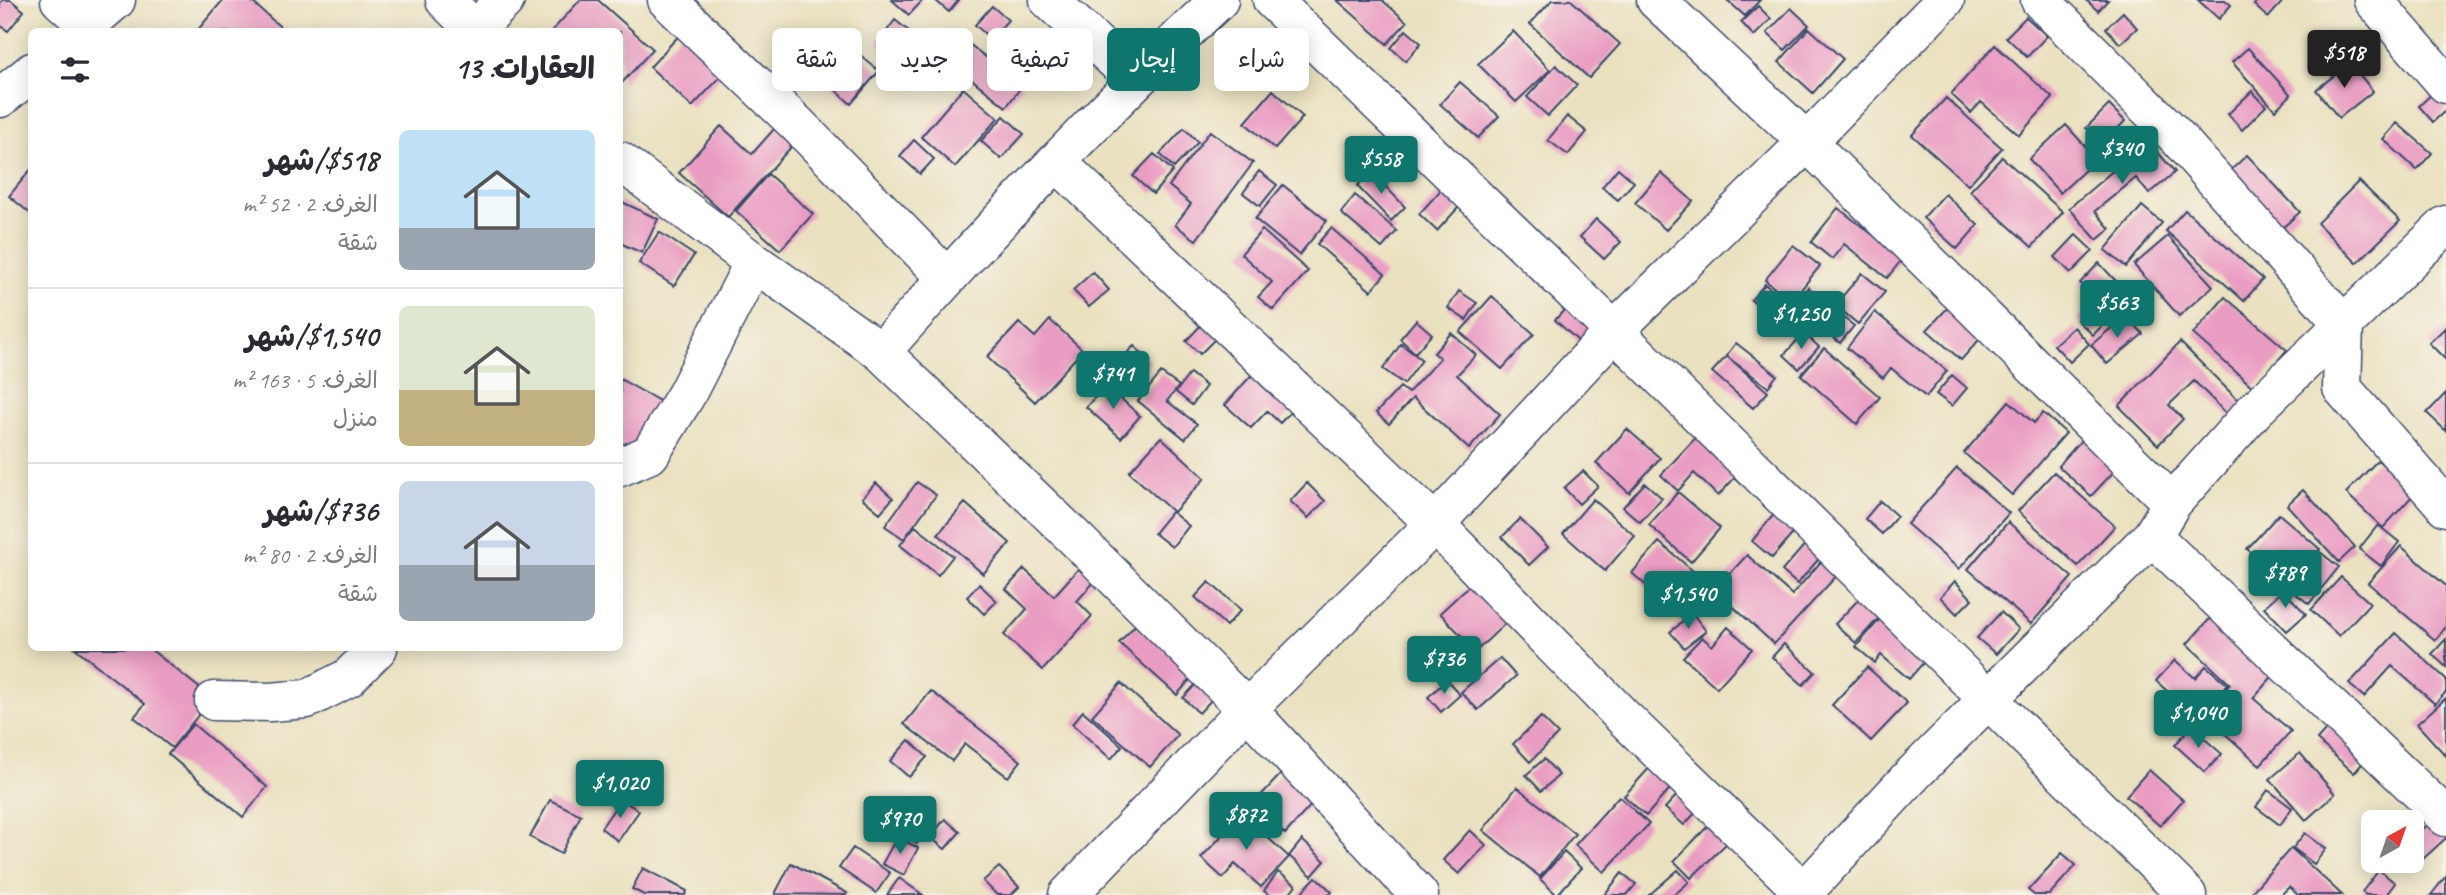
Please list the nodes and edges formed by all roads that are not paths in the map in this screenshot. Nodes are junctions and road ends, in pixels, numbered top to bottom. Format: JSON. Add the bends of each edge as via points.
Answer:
{"nodes":[{"id":1,"x":116,"y":0,"type":"edge"},
{"id":2,"x":445,"y":0,"type":"edge"},
{"id":3,"x":505,"y":0,"type":"edge"},
{"id":4,"x":667,"y":0,"type":"edge"},
{"id":5,"x":1049,"y":0,"type":"edge"},
{"id":6,"x":1219,"y":0,"type":"edge"},
{"id":7,"x":1272,"y":0,"type":"edge"},
{"id":8,"x":1656,"y":0,"type":"edge"},
{"id":9,"x":1945,"y":0,"type":"edge"},
{"id":10,"x":2040,"y":0,"type":"edge"},
{"id":11,"x":2373,"y":0,"type":"edge"},
{"id":12,"x":75,"y":19,"type":"edge"},
{"id":13,"x":473,"y":28,"type":"edge"},
{"id":14,"x":479,"y":28,"type":"edge"},
{"id":15,"x":1189,"y":28,"type":"edge"},
{"id":16,"x":1107,"y":53,"type":"edge"},
{"id":17,"x":28,"y":75,"type":"edge"},
{"id":18,"x":2446,"y":84,"type":"edge"},
{"id":19,"x":1124,"y":91,"type":"edge"},
{"id":20,"x":0,"y":98,"type":"edge"},
{"id":21,"x":1807,"y":142,"type":"junction"},
{"id":22,"x":1057,"y":162,"type":"junction"},
{"id":23,"x":623,"y":163,"type":"edge"},
{"id":24,"x":2446,"y":225,"type":"edge"},
{"id":25,"x":754,"y":262,"type":"junction"},
{"id":26,"x":947,"y":278,"type":"junction"},
{"id":27,"x":2344,"y":325,"type":"junction"},
{"id":28,"x":1614,"y":331,"type":"junction"},
{"id":29,"x":881,"y":352,"type":"junction"},
{"id":30,"x":623,"y":466,"type":"edge"},
{"id":31,"x":2172,"y":503,"type":"junction"},
{"id":32,"x":2446,"y":507,"type":"edge"},
{"id":33,"x":1435,"y":524,"type":"junction"},
{"id":34,"x":2151,"y":536,"type":"junction"},
{"id":35,"x":374,"y":651,"type":"edge"},
{"id":36,"x":1989,"y":698,"type":"junction"},
{"id":37,"x":214,"y":701,"type":"dead end"},
{"id":38,"x":1247,"y":709,"type":"junction"},
{"id":39,"x":2446,"y":817,"type":"edge"},
{"id":40,"x":1804,"y":894,"type":"edge"},
{"id":41,"x":1068,"y":895,"type":"edge"},
{"id":42,"x":1419,"y":895,"type":"edge"},
{"id":43,"x":2187,"y":895,"type":"edge"}],
"edges":[{"from":1,"to":12,"type":"street"},
{"from":2,"to":13,"type":"street"},
{"from":3,"to":14,"type":"street"},
{"from":4,"to":26,"type":"street","via":[[798,125]]},
{"from":5,"to":16,"type":"street"},
{"from":6,"to":15,"type":"street"},
{"from":7,"to":28,"type":"street"},
{"from":8,"to":21,"type":"street"},
{"from":9,"to":21,"type":"street"},
{"from":10,"to":27,"type":"street","via":[[2176,136]]},
{"from":11,"to":18,"type":"street"},
{"from":17,"to":20,"type":"street"},
{"from":19,"to":22,"type":"street"},
{"from":21,"to":28,"type":"street"},
{"from":21,"to":31,"type":"street"},
{"from":22,"to":26,"type":"street"},
{"from":22,"to":33,"type":"street"},
{"from":23,"to":25,"type":"street"},
{"from":24,"to":27,"type":"street"},
{"from":25,"to":29,"type":"street"},
{"from":25,"to":30,"type":"street","via":[[686,395],[650,454]]},
{"from":26,"to":29,"type":"street"},
{"from":27,"to":31,"type":"street","via":[[2254,411]]},
{"from":27,"to":32,"type":"street","via":[[2342,388]]},
{"from":28,"to":33,"type":"street"},
{"from":28,"to":36,"type":"street"},
{"from":29,"to":38,"type":"street"},
{"from":31,"to":34,"type":"street"},
{"from":33,"to":38,"type":"street"},
{"from":33,"to":40,"type":"street","via":[[1623,718]]},
{"from":34,"to":36,"type":"street"},
{"from":34,"to":39,"type":"street"},
{"from":35,"to":37,"type":"street","via":[[348,678],[306,699]]},
{"from":36,"to":40,"type":"street"},
{"from":36,"to":43,"type":"street"},
{"from":38,"to":41,"type":"street"},
{"from":38,"to":42,"type":"street"}]}
